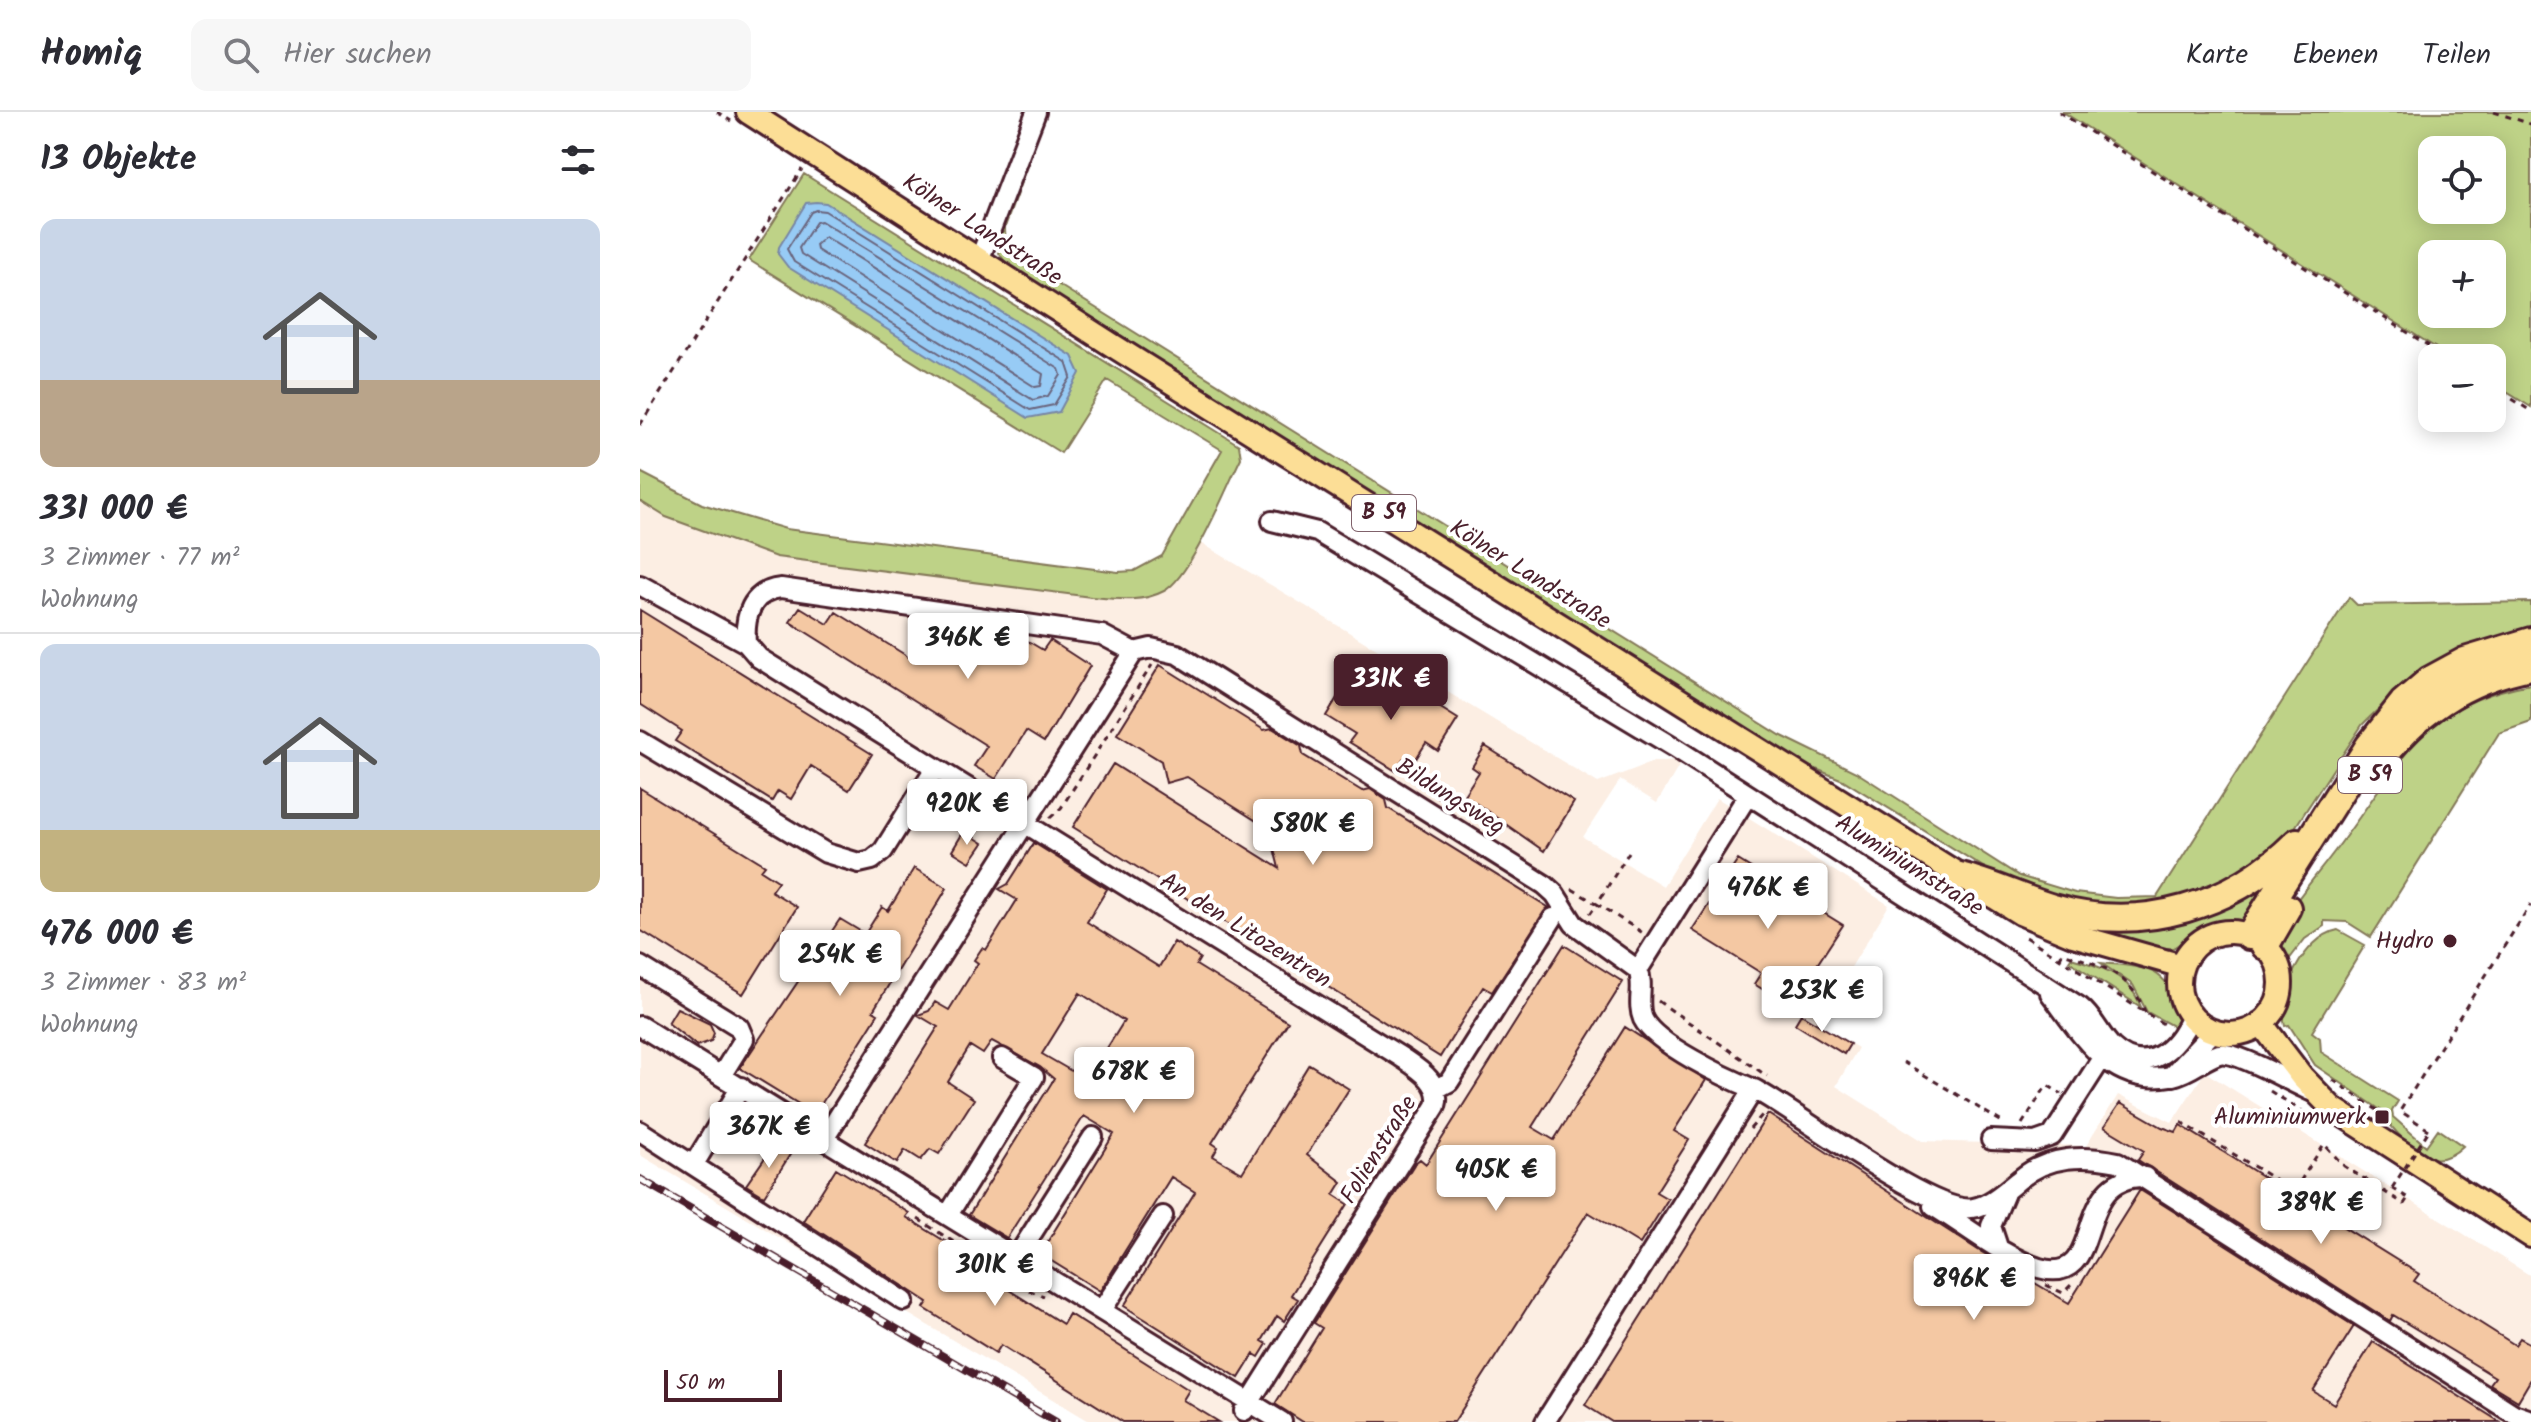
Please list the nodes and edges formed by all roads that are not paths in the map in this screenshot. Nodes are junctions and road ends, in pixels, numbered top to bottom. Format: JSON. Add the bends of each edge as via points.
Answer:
{"nodes":[{"id":1,"x":748,"y":112,"type":"edge"},
{"id":2,"x":1036,"y":112,"type":"edge"},
{"id":3,"x":980,"y":258,"type":"junction"},
{"id":4,"x":1272,"y":521,"type":"dead end"},
{"id":5,"x":640,"y":585,"type":"edge"},
{"id":6,"x":2531,"y":641,"type":"edge"},
{"id":7,"x":746,"y":643,"type":"junction"},
{"id":8,"x":1134,"y":652,"type":"junction"},
{"id":9,"x":2531,"y":666,"type":"edge"},
{"id":10,"x":640,"y":741,"type":"edge"},
{"id":11,"x":935,"y":768,"type":"junction"},
{"id":12,"x":1748,"y":795,"type":"junction"},
{"id":13,"x":2330,"y":807,"type":"junction"},
{"id":14,"x":1031,"y":827,"type":"junction"},
{"id":15,"x":1960,"y":876,"type":"junction"},
{"id":16,"x":1553,"y":918,"type":"dead end"},
{"id":17,"x":2257,"y":941,"type":"junction"},
{"id":18,"x":640,"y":966,"type":"edge"},
{"id":19,"x":2182,"y":966,"type":"junction"},
{"id":20,"x":1638,"y":970,"type":"junction"},
{"id":21,"x":2041,"y":981,"type":"junction"},
{"id":22,"x":2191,"y":1016,"type":"junction"},
{"id":23,"x":2261,"y":1023,"type":"junction"},
{"id":24,"x":640,"y":1026,"type":"edge"},
{"id":25,"x":2214,"y":1031,"type":"junction"},
{"id":26,"x":1002,"y":1058,"type":"dead end"},
{"id":27,"x":2102,"y":1058,"type":"junction"},
{"id":28,"x":721,"y":1076,"type":"junction"},
{"id":29,"x":2171,"y":1076,"type":"junction"},
{"id":30,"x":741,"y":1087,"type":"junction"},
{"id":31,"x":1436,"y":1089,"type":"junction"},
{"id":32,"x":1754,"y":1089,"type":"junction"},
{"id":33,"x":2314,"y":1092,"type":"junction"},
{"id":34,"x":640,"y":1131,"type":"edge"},
{"id":35,"x":1093,"y":1137,"type":"dead end"},
{"id":36,"x":824,"y":1139,"type":"junction"},
{"id":37,"x":1991,"y":1140,"type":"dead end"},
{"id":38,"x":694,"y":1164,"type":"junction"},
{"id":39,"x":2146,"y":1177,"type":"junction"},
{"id":40,"x":1917,"y":1190,"type":"junction"},
{"id":41,"x":2007,"y":1191,"type":"junction"},
{"id":42,"x":948,"y":1215,"type":"junction"},
{"id":43,"x":1163,"y":1216,"type":"dead end"},
{"id":44,"x":2531,"y":1236,"type":"edge"},
{"id":45,"x":1998,"y":1247,"type":"junction"},
{"id":46,"x":1017,"y":1257,"type":"junction"},
{"id":47,"x":904,"y":1301,"type":"dead end"},
{"id":48,"x":1102,"y":1310,"type":"junction"},
{"id":49,"x":1247,"y":1406,"type":"junction"},
{"id":50,"x":2531,"y":1420,"type":"edge"},
{"id":51,"x":1282,"y":1422,"type":"edge"},
{"id":52,"x":1545,"y":1422,"type":"edge"}],
"edges":[{"from":1,"to":3,"type":"main road","name":"Kölner Landstraße","number":"B 59"},
{"from":2,"to":3,"type":"street"},
{"from":3,"to":15,"type":"main road","name":"Kölner Landstraße","number":"B 59"},
{"from":4,"to":12,"type":"street","name":"Aluminiumstraße","via":[[1317,532]]},
{"from":5,"to":7,"type":"street","name":"An den Litozentren"},
{"from":6,"to":13,"type":"highway","via":[[2465,661],[2416,691],[2393,714]]},
{"from":7,"to":8,"type":"street","via":[[754,601],[781,588],[1102,635]]},
{"from":7,"to":11,"type":"street","name":"An den Litozentren","via":[[759,658]]},
{"from":8,"to":14,"type":"street"},
{"from":8,"to":20,"type":"street","name":"Bildungsweg","via":[[1151,648],[1177,654],[1429,812],[1551,889],[1569,919]]},
{"from":9,"to":17,"type":"highway","number":"B 59","via":[[2459,689],[2401,734]]},
{"from":10,"to":11,"type":"street","via":[[817,848],[855,863],[880,855]]},
{"from":11,"to":14,"type":"street","name":"An den Litozentren"},
{"from":12,"to":20,"type":"street"},
{"from":12,"to":21,"type":"street","name":"Aluminiumstraße"},
{"from":13,"to":15,"type":"highway","via":[[2255,878],[2210,901],[2159,915],[2087,916]]},
{"from":13,"to":17,"type":"highway"},
{"from":14,"to":31,"type":"street","name":"An den Litozentren","via":[[1401,1057]]},
{"from":14,"to":36,"type":"street"},
{"from":15,"to":19,"type":"main road","name":"Kölner Landstraße","number":"B 59","via":[[2050,927]]},
{"from":16,"to":31,"type":"street","name":"Folienstraße","via":[[1449,1082]]},
{"from":17,"to":19,"type":"main road","via":[[2225,932],[2209,937],[2195,946]]},
{"from":17,"to":23,"type":"main road","via":[[2276,962],[2281,981],[2276,1004]]},
{"from":18,"to":28,"type":"street","via":[[739,1027],[744,1039]]},
{"from":19,"to":22,"type":"main road","via":[[2180,992]]},
{"from":20,"to":32,"type":"street","via":[[1639,1002],[1649,1028],[1725,1077]]},
{"from":21,"to":22,"type":"street","name":"Aluminiumstraße","via":[[2088,1014],[2112,1047],[2131,1057],[2168,1052]]},
{"from":21,"to":27,"type":"street","name":"Aluminiumstraße"},
{"from":22,"to":25,"type":"main road"},
{"from":23,"to":25,"type":"main road","via":[[2239,1033]]},
{"from":23,"to":33,"type":"main road"},
{"from":24,"to":28,"type":"street"},
{"from":25,"to":29,"type":"street"},
{"from":26,"to":42,"type":"street","via":[[1034,1077]]},
{"from":27,"to":29,"type":"street","name":"Aluminiumstraße","via":[[2140,1078]]},
{"from":27,"to":37,"type":"street","via":[[2049,1138]]},
{"from":28,"to":30,"type":"street"},
{"from":29,"to":33,"type":"street","via":[[2232,1054]]},
{"from":30,"to":36,"type":"street"},
{"from":30,"to":38,"type":"street"},
{"from":31,"to":49,"type":"street","name":"Folienstraße","via":[[1434,1109]]},
{"from":32,"to":40,"type":"street"},
{"from":32,"to":52,"type":"street"},
{"from":33,"to":44,"type":"main road"},
{"from":34,"to":38,"type":"street"},
{"from":35,"to":46,"type":"street"},
{"from":36,"to":42,"type":"street"},
{"from":38,"to":47,"type":"street"},
{"from":39,"to":41,"type":"street","via":[[2118,1162],[2087,1155],[2035,1169]]},
{"from":39,"to":45,"type":"street","via":[[2118,1180],[2108,1189],[2084,1249],[2065,1267],[2039,1268]]},
{"from":39,"to":50,"type":"street"},
{"from":40,"to":41,"type":"street","via":[[1948,1204],[1974,1208]]},
{"from":40,"to":45,"type":"street"},
{"from":41,"to":45,"type":"street","via":[[1991,1226]]},
{"from":42,"to":46,"type":"street"},
{"from":43,"to":48,"type":"street"},
{"from":46,"to":48,"type":"street"},
{"from":48,"to":49,"type":"street"},
{"from":49,"to":51,"type":"street"}]}
